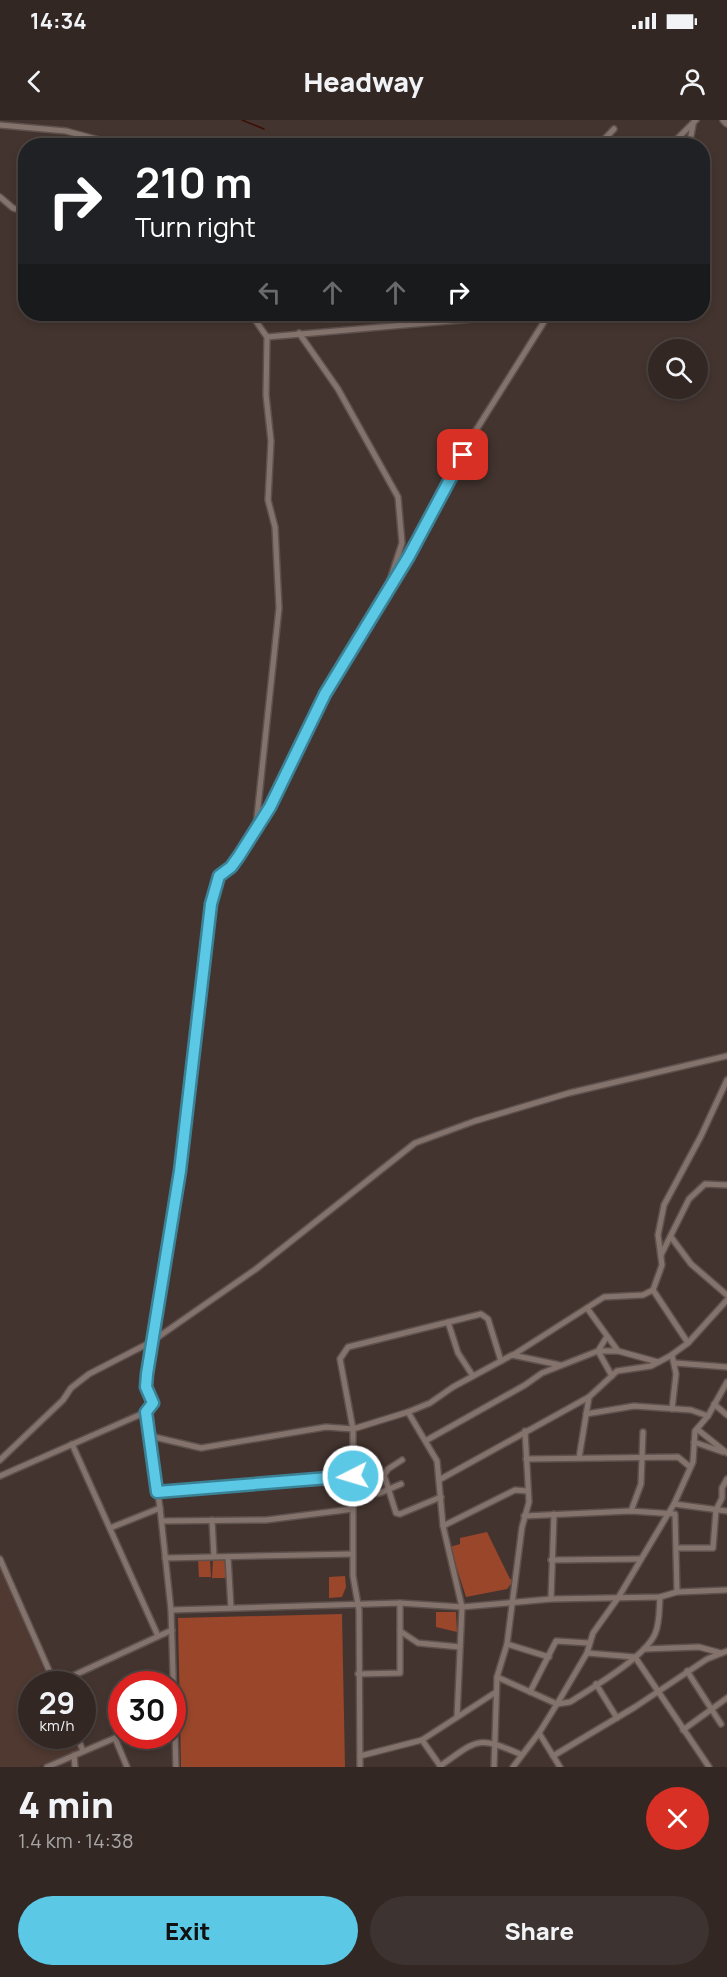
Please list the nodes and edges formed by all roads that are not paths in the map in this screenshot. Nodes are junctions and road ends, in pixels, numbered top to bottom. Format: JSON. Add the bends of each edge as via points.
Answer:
{"nodes":[{"id":1,"x":695,"y":122,"type":"edge"},
{"id":2,"x":0,"y":125,"type":"edge"},
{"id":3,"x":614,"y":129,"type":"dead end"},
{"id":4,"x":92,"y":138,"type":"edge"},
{"id":5,"x":606,"y":138,"type":"edge"},
{"id":6,"x":678,"y":138,"type":"edge"},
{"id":7,"x":691,"y":138,"type":"edge"},
{"id":8,"x":0,"y":198,"type":"edge"},
{"id":9,"x":18,"y":210,"type":"edge"},
{"id":10,"x":256,"y":321,"type":"edge"},
{"id":11,"x":460,"y":321,"type":"edge"},
{"id":12,"x":545,"y":321,"type":"edge"},
{"id":13,"x":299,"y":333,"type":"junction"},
{"id":14,"x":267,"y":337,"type":"junction"},
{"id":15,"x":386,"y":594,"type":"junction"},
{"id":16,"x":256,"y":826,"type":"junction"},
{"id":17,"x":727,"y":1056,"type":"edge"},
{"id":18,"x":727,"y":1080,"type":"edge"},
{"id":19,"x":727,"y":1185,"type":"edge"},
{"id":20,"x":671,"y":1237,"type":"junction"},
{"id":21,"x":660,"y":1256,"type":"junction"},
{"id":22,"x":653,"y":1290,"type":"junction"},
{"id":23,"x":727,"y":1295,"type":"edge"},
{"id":24,"x":726,"y":1303,"type":"edge"},
{"id":25,"x":587,"y":1308,"type":"junction"},
{"id":26,"x":448,"y":1322,"type":"junction"},
{"id":27,"x":606,"y":1338,"type":"junction"},
{"id":28,"x":151,"y":1342,"type":"junction"},
{"id":29,"x":688,"y":1343,"type":"junction"},
{"id":30,"x":618,"y":1351,"type":"junction"},
{"id":31,"x":598,"y":1352,"type":"junction"},
{"id":32,"x":513,"y":1355,"type":"junction"},
{"id":33,"x":672,"y":1355,"type":"junction"},
{"id":34,"x":501,"y":1361,"type":"junction"},
{"id":35,"x":658,"y":1362,"type":"junction"},
{"id":36,"x":675,"y":1363,"type":"junction"},
{"id":37,"x":560,"y":1365,"type":"junction"},
{"id":38,"x":727,"y":1367,"type":"edge"},
{"id":39,"x":473,"y":1376,"type":"junction"},
{"id":40,"x":612,"y":1376,"type":"junction"},
{"id":41,"x":727,"y":1383,"type":"edge"},
{"id":42,"x":589,"y":1397,"type":"junction"},
{"id":43,"x":714,"y":1404,"type":"junction"},
{"id":44,"x":672,"y":1409,"type":"junction"},
{"id":45,"x":146,"y":1412,"type":"junction"},
{"id":46,"x":408,"y":1412,"type":"junction"},
{"id":47,"x":586,"y":1414,"type":"junction"},
{"id":48,"x":727,"y":1415,"type":"edge"},
{"id":49,"x":708,"y":1416,"type":"junction"},
{"id":50,"x":353,"y":1429,"type":"junction"},
{"id":51,"x":697,"y":1429,"type":"junction"},
{"id":52,"x":525,"y":1431,"type":"junction"},
{"id":53,"x":643,"y":1432,"type":"dead end"},
{"id":54,"x":150,"y":1436,"type":"junction"},
{"id":55,"x":427,"y":1440,"type":"junction"},
{"id":56,"x":694,"y":1442,"type":"junction"},
{"id":57,"x":72,"y":1444,"type":"junction"},
{"id":58,"x":727,"y":1454,"type":"edge"},
{"id":59,"x":642,"y":1457,"type":"junction"},
{"id":60,"x":579,"y":1458,"type":"junction"},
{"id":61,"x":526,"y":1459,"type":"junction"},
{"id":62,"x":0,"y":1460,"type":"edge"},
{"id":63,"x":402,"y":1460,"type":"dead end"},
{"id":64,"x":690,"y":1467,"type":"junction"},
{"id":65,"x":0,"y":1476,"type":"edge"},
{"id":66,"x":353,"y":1476,"type":"junction"},
{"id":67,"x":727,"y":1479,"type":"edge"},
{"id":68,"x":439,"y":1480,"type":"junction"},
{"id":69,"x":401,"y":1485,"type":"dead end"},
{"id":70,"x":389,"y":1491,"type":"junction"},
{"id":71,"x":527,"y":1491,"type":"junction"},
{"id":72,"x":157,"y":1492,"type":"junction"},
{"id":73,"x":353,"y":1496,"type":"junction"},
{"id":74,"x":441,"y":1497,"type":"junction"},
{"id":75,"x":675,"y":1504,"type":"junction"},
{"id":76,"x":160,"y":1508,"type":"junction"},
{"id":77,"x":353,"y":1509,"type":"junction"},
{"id":78,"x":716,"y":1510,"type":"junction"},
{"id":79,"x":631,"y":1511,"type":"junction"},
{"id":80,"x":727,"y":1511,"type":"edge"},
{"id":81,"x":668,"y":1513,"type":"junction"},
{"id":82,"x":554,"y":1514,"type":"junction"},
{"id":83,"x":524,"y":1516,"type":"junction"},
{"id":84,"x":212,"y":1520,"type":"junction"},
{"id":85,"x":162,"y":1521,"type":"junction"},
{"id":86,"x":443,"y":1526,"type":"junction"},
{"id":87,"x":110,"y":1528,"type":"junction"},
{"id":88,"x":677,"y":1548,"type":"junction"},
{"id":89,"x":353,"y":1554,"type":"junction"},
{"id":90,"x":214,"y":1557,"type":"junction"},
{"id":91,"x":228,"y":1557,"type":"junction"},
{"id":92,"x":165,"y":1558,"type":"junction"},
{"id":93,"x":640,"y":1559,"type":"junction"},
{"id":94,"x":0,"y":1560,"type":"edge"},
{"id":95,"x":551,"y":1560,"type":"junction"},
{"id":96,"x":727,"y":1590,"type":"edge"},
{"id":97,"x":677,"y":1592,"type":"junction"},
{"id":98,"x":660,"y":1597,"type":"junction"},
{"id":99,"x":618,"y":1598,"type":"junction"},
{"id":100,"x":551,"y":1599,"type":"junction"},
{"id":101,"x":400,"y":1603,"type":"junction"},
{"id":102,"x":512,"y":1603,"type":"junction"},
{"id":103,"x":359,"y":1604,"type":"junction"},
{"id":104,"x":462,"y":1606,"type":"junction"},
{"id":105,"x":231,"y":1608,"type":"junction"},
{"id":106,"x":171,"y":1610,"type":"junction"},
{"id":107,"x":172,"y":1630,"type":"junction"},
{"id":108,"x":400,"y":1631,"type":"junction"},
{"id":109,"x":158,"y":1636,"type":"junction"},
{"id":110,"x":589,"y":1642,"type":"junction"},
{"id":111,"x":507,"y":1644,"type":"junction"},
{"id":112,"x":460,"y":1647,"type":"junction"},
{"id":113,"x":644,"y":1648,"type":"junction"},
{"id":114,"x":724,"y":1652,"type":"edge"},
{"id":115,"x":587,"y":1653,"type":"junction"},
{"id":116,"x":549,"y":1657,"type":"junction"},
{"id":117,"x":635,"y":1657,"type":"junction"},
{"id":118,"x":49,"y":1671,"type":"edge"},
{"id":119,"x":83,"y":1671,"type":"edge"},
{"id":120,"x":173,"y":1671,"type":"edge"},
{"id":121,"x":687,"y":1671,"type":"junction"},
{"id":122,"x":358,"y":1674,"type":"junction"},
{"id":123,"x":497,"y":1677,"type":"junction"},
{"id":124,"x":596,"y":1684,"type":"junction"},
{"id":125,"x":657,"y":1691,"type":"junction"},
{"id":126,"x":496,"y":1692,"type":"junction"},
{"id":127,"x":530,"y":1692,"type":"junction"},
{"id":128,"x":727,"y":1698,"type":"edge"},
{"id":129,"x":557,"y":1704,"type":"junction"},
{"id":130,"x":711,"y":1709,"type":"junction"},
{"id":131,"x":457,"y":1717,"type":"junction"},
{"id":132,"x":617,"y":1718,"type":"junction"},
{"id":133,"x":721,"y":1724,"type":"dead end"},
{"id":134,"x":683,"y":1730,"type":"junction"},
{"id":135,"x":539,"y":1733,"type":"junction"},
{"id":136,"x":108,"y":1740,"type":"edge"},
{"id":137,"x":422,"y":1740,"type":"junction"},
{"id":138,"x":494,"y":1743,"type":"junction"},
{"id":139,"x":122,"y":1749,"type":"edge"},
{"id":140,"x":175,"y":1749,"type":"edge"},
{"id":141,"x":83,"y":1751,"type":"joint"},
{"id":142,"x":520,"y":1754,"type":"junction"},
{"id":143,"x":74,"y":1755,"type":"junction"},
{"id":144,"x":360,"y":1756,"type":"junction"},
{"id":145,"x":554,"y":1756,"type":"junction"},
{"id":146,"x":440,"y":1766,"type":"edge"},
{"id":147,"x":47,"y":1767,"type":"edge"},
{"id":148,"x":75,"y":1767,"type":"edge"},
{"id":149,"x":127,"y":1767,"type":"edge"},
{"id":150,"x":176,"y":1767,"type":"edge"},
{"id":151,"x":360,"y":1767,"type":"edge"},
{"id":152,"x":494,"y":1767,"type":"edge"},
{"id":153,"x":513,"y":1767,"type":"edge"},
{"id":154,"x":560,"y":1767,"type":"edge"},
{"id":155,"x":709,"y":1767,"type":"edge"}],
"edges":[{"from":1,"to":6,"type":"street"},
{"from":1,"to":7,"type":"street"},
{"from":2,"to":4,"type":"street","via":[[66,131]]},
{"from":3,"to":5,"type":"street"},
{"from":8,"to":9,"type":"street"},
{"from":10,"to":14,"type":"street"},
{"from":11,"to":13,"type":"street"},
{"from":12,"to":15,"type":"street","via":[[473,435]]},
{"from":13,"to":14,"type":"street"},
{"from":13,"to":15,"type":"street","via":[[338,389],[398,497],[402,543]]},
{"from":14,"to":16,"type":"street","via":[[266,395],[271,441],[268,500],[275,527],[279,608]]},
{"from":15,"to":16,"type":"street","via":[[325,694],[270,807]]},
{"from":16,"to":28,"type":"street","via":[[231,867],[219,876],[211,904],[180,1171]]},
{"from":17,"to":28,"type":"street","via":[[569,1093],[416,1143],[256,1269]]},
{"from":18,"to":21,"type":"street","via":[[664,1205],[659,1225]]},
{"from":19,"to":20,"type":"street","via":[[705,1184],[689,1199]]},
{"from":20,"to":21,"type":"street"},
{"from":20,"to":23,"type":"street","via":[[691,1264]]},
{"from":21,"to":22,"type":"street","via":[[662,1265]]},
{"from":22,"to":25,"type":"street","via":[[642,1295],[604,1297]]},
{"from":22,"to":29,"type":"street"},
{"from":24,"to":29,"type":"street"},
{"from":25,"to":27,"type":"street"},
{"from":25,"to":32,"type":"street"},
{"from":26,"to":34,"type":"street","via":[[485,1315]]},
{"from":26,"to":39,"type":"street","via":[[458,1353]]},
{"from":26,"to":50,"type":"street","via":[[344,1350],[340,1364]]},
{"from":27,"to":30,"type":"street"},
{"from":27,"to":31,"type":"street"},
{"from":28,"to":45,"type":"street","via":[[146,1387],[153,1403]]},
{"from":28,"to":62,"type":"street","via":[[89,1374],[71,1388]]},
{"from":29,"to":33,"type":"street"},
{"from":30,"to":31,"type":"street"},
{"from":30,"to":35,"type":"street"},
{"from":31,"to":37,"type":"street"},
{"from":31,"to":40,"type":"street"},
{"from":32,"to":34,"type":"street"},
{"from":32,"to":37,"type":"street"},
{"from":33,"to":35,"type":"street"},
{"from":33,"to":36,"type":"street"},
{"from":34,"to":39,"type":"street"},
{"from":35,"to":40,"type":"street","via":[[629,1367]]},
{"from":36,"to":38,"type":"street"},
{"from":36,"to":44,"type":"street"},
{"from":37,"to":55,"type":"street"},
{"from":39,"to":46,"type":"street"},
{"from":40,"to":42,"type":"street"},
{"from":41,"to":43,"type":"street"},
{"from":42,"to":47,"type":"street"},
{"from":42,"to":52,"type":"street"},
{"from":43,"to":48,"type":"street"},
{"from":43,"to":49,"type":"street"},
{"from":44,"to":47,"type":"street","via":[[634,1406]]},
{"from":44,"to":49,"type":"street"},
{"from":45,"to":54,"type":"street"},
{"from":45,"to":57,"type":"street"},
{"from":46,"to":50,"type":"street"},
{"from":46,"to":55,"type":"street"},
{"from":47,"to":60,"type":"street"},
{"from":49,"to":51,"type":"street"},
{"from":50,"to":54,"type":"street","via":[[326,1427],[201,1448]]},
{"from":50,"to":66,"type":"street"},
{"from":51,"to":56,"type":"street"},
{"from":51,"to":58,"type":"street"},
{"from":52,"to":61,"type":"street"},
{"from":52,"to":68,"type":"street"},
{"from":53,"to":59,"type":"street"},
{"from":54,"to":72,"type":"street"},
{"from":55,"to":68,"type":"street","via":[[437,1461]]},
{"from":56,"to":58,"type":"street"},
{"from":56,"to":64,"type":"street"},
{"from":57,"to":65,"type":"street"},
{"from":57,"to":87,"type":"street"},
{"from":59,"to":60,"type":"street"},
{"from":59,"to":64,"type":"street","via":[[678,1457]]},
{"from":59,"to":79,"type":"street","via":[[641,1484]]},
{"from":60,"to":61,"type":"street"},
{"from":61,"to":71,"type":"street"},
{"from":63,"to":70,"type":"street","via":[[385,1473]]},
{"from":64,"to":75,"type":"street"},
{"from":66,"to":72,"type":"street"},
{"from":66,"to":73,"type":"street"},
{"from":67,"to":78,"type":"street"},
{"from":68,"to":74,"type":"street"},
{"from":69,"to":70,"type":"street"},
{"from":70,"to":73,"type":"street"},
{"from":70,"to":74,"type":"street","via":[[395,1512],[400,1514]]},
{"from":71,"to":83,"type":"street","via":[[529,1502]]},
{"from":71,"to":86,"type":"street","via":[[515,1490]]},
{"from":72,"to":76,"type":"street"},
{"from":73,"to":77,"type":"street"},
{"from":74,"to":86,"type":"street"},
{"from":75,"to":78,"type":"street"},
{"from":75,"to":81,"type":"street"},
{"from":76,"to":85,"type":"street"},
{"from":76,"to":87,"type":"street"},
{"from":77,"to":84,"type":"street","via":[[293,1518]]},
{"from":77,"to":89,"type":"street"},
{"from":78,"to":80,"type":"street"},
{"from":78,"to":88,"type":"street","via":[[713,1548]]},
{"from":79,"to":81,"type":"street"},
{"from":79,"to":82,"type":"street"},
{"from":81,"to":88,"type":"street","via":[[675,1514]]},
{"from":81,"to":93,"type":"street"},
{"from":82,"to":83,"type":"street"},
{"from":82,"to":95,"type":"street"},
{"from":83,"to":102,"type":"street"},
{"from":84,"to":85,"type":"street"},
{"from":84,"to":90,"type":"street"},
{"from":85,"to":92,"type":"street"},
{"from":86,"to":104,"type":"street"},
{"from":87,"to":109,"type":"street"},
{"from":88,"to":97,"type":"street"},
{"from":89,"to":91,"type":"street"},
{"from":89,"to":103,"type":"street"},
{"from":90,"to":91,"type":"street"},
{"from":90,"to":92,"type":"street"},
{"from":91,"to":105,"type":"street"},
{"from":92,"to":106,"type":"street"},
{"from":93,"to":95,"type":"street"},
{"from":93,"to":99,"type":"street"},
{"from":94,"to":118,"type":"street"},
{"from":95,"to":100,"type":"street"},
{"from":96,"to":97,"type":"street"},
{"from":97,"to":98,"type":"street"},
{"from":98,"to":99,"type":"street"},
{"from":98,"to":113,"type":"street","via":[[655,1634]]},
{"from":99,"to":100,"type":"street"},
{"from":99,"to":110,"type":"street"},
{"from":100,"to":102,"type":"street"},
{"from":101,"to":103,"type":"street"},
{"from":101,"to":104,"type":"street"},
{"from":101,"to":108,"type":"street"},
{"from":102,"to":104,"type":"street"},
{"from":102,"to":111,"type":"street"},
{"from":103,"to":105,"type":"street"},
{"from":103,"to":122,"type":"street"},
{"from":104,"to":112,"type":"street"},
{"from":105,"to":106,"type":"street"},
{"from":106,"to":107,"type":"street"},
{"from":107,"to":109,"type":"street"},
{"from":107,"to":120,"type":"street"},
{"from":108,"to":112,"type":"street","via":[[418,1643]]},
{"from":108,"to":122,"type":"street","via":[[400,1673]]},
{"from":109,"to":119,"type":"street"},
{"from":110,"to":115,"type":"street"},
{"from":110,"to":116,"type":"street","via":[[556,1641]]},
{"from":111,"to":116,"type":"street"},
{"from":111,"to":123,"type":"street"},
{"from":112,"to":131,"type":"street"},
{"from":113,"to":114,"type":"street","via":[[699,1647]]},
{"from":113,"to":117,"type":"street"},
{"from":114,"to":121,"type":"street"},
{"from":115,"to":117,"type":"street"},
{"from":115,"to":129,"type":"street"},
{"from":116,"to":127,"type":"street"},
{"from":117,"to":124,"type":"street"},
{"from":117,"to":125,"type":"street"},
{"from":121,"to":125,"type":"street"},
{"from":121,"to":130,"type":"street"},
{"from":122,"to":144,"type":"street"},
{"from":123,"to":126,"type":"street"},
{"from":123,"to":127,"type":"street"},
{"from":124,"to":129,"type":"street","via":[[570,1702]]},
{"from":124,"to":132,"type":"street"},
{"from":125,"to":132,"type":"street"},
{"from":125,"to":134,"type":"street"},
{"from":126,"to":131,"type":"street"},
{"from":126,"to":138,"type":"street"},
{"from":127,"to":129,"type":"street"},
{"from":128,"to":130,"type":"street"},
{"from":129,"to":135,"type":"street"},
{"from":130,"to":133,"type":"street"},
{"from":130,"to":134,"type":"street"},
{"from":131,"to":137,"type":"street"},
{"from":132,"to":145,"type":"street"},
{"from":134,"to":155,"type":"street"},
{"from":135,"to":142,"type":"street"},
{"from":135,"to":145,"type":"street"},
{"from":136,"to":141,"type":"street"},
{"from":137,"to":144,"type":"street"},
{"from":137,"to":146,"type":"street"},
{"from":138,"to":142,"type":"street"},
{"from":138,"to":146,"type":"street","via":[[475,1742]]},
{"from":138,"to":152,"type":"street"},
{"from":139,"to":149,"type":"street"},
{"from":140,"to":150,"type":"street"},
{"from":141,"to":143,"type":"street"},
{"from":142,"to":153,"type":"street"},
{"from":143,"to":147,"type":"street"},
{"from":143,"to":148,"type":"street"},
{"from":144,"to":151,"type":"street"},
{"from":145,"to":154,"type":"street"}]}
